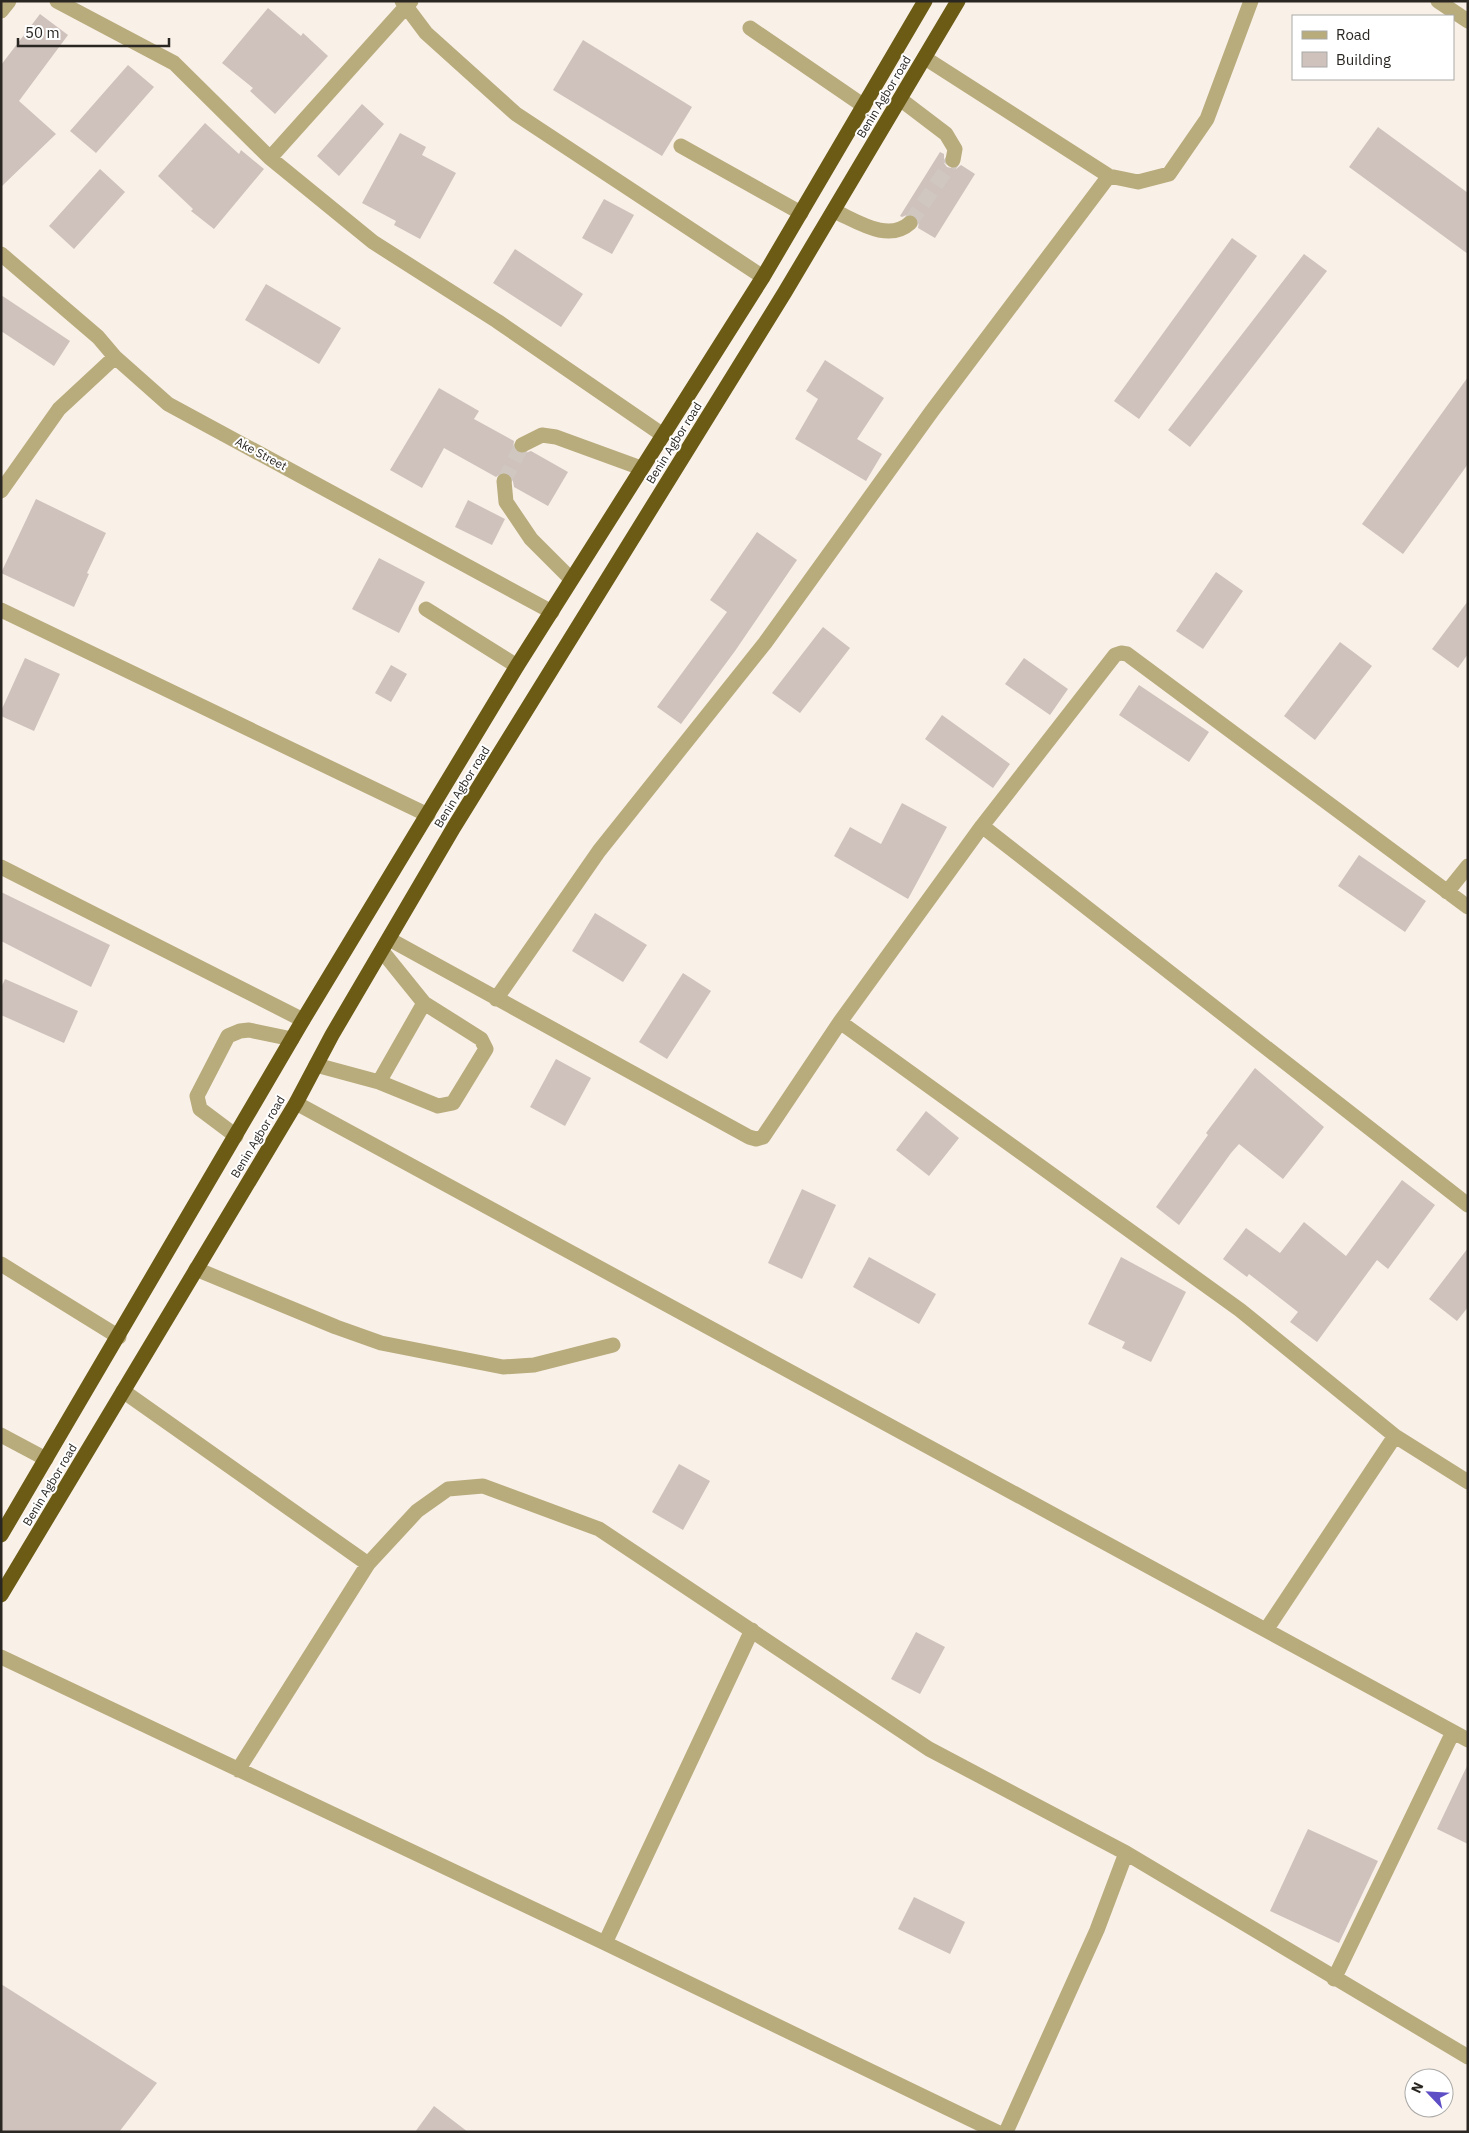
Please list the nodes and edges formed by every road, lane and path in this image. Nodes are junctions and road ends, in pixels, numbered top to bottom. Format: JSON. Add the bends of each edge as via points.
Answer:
{"nodes":[{"id":1,"x":10,"y":1,"type":"edge"},
{"id":2,"x":57,"y":1,"type":"edge"},
{"id":3,"x":925,"y":1,"type":"edge"},
{"id":4,"x":958,"y":1,"type":"edge"},
{"id":5,"x":1251,"y":1,"type":"edge"},
{"id":6,"x":1438,"y":1,"type":"edge"},
{"id":7,"x":407,"y":3,"type":"edge"},
{"id":8,"x":1,"y":11,"type":"edge"},
{"id":9,"x":1468,"y":21,"type":"edge"},
{"id":10,"x":750,"y":28,"type":"dead end"},
{"id":11,"x":925,"y":58,"type":"junction"},
{"id":12,"x":900,"y":99,"type":"junction"},
{"id":13,"x":864,"y":106,"type":"junction"},
{"id":14,"x":681,"y":146,"type":"dead end"},
{"id":15,"x":270,"y":158,"type":"junction"},
{"id":16,"x":953,"y":160,"type":"dead end"},
{"id":17,"x":1109,"y":176,"type":"junction"},
{"id":18,"x":834,"y":212,"type":"junction"},
{"id":19,"x":801,"y":213,"type":"junction"},
{"id":20,"x":910,"y":223,"type":"tunnel mouth"},
{"id":21,"x":1,"y":254,"type":"edge"},
{"id":22,"x":763,"y":277,"type":"junction"},
{"id":23,"x":115,"y":357,"type":"junction"},
{"id":24,"x":663,"y":435,"type":"junction"},
{"id":25,"x":522,"y":445,"type":"tunnel mouth"},
{"id":26,"x":641,"y":468,"type":"junction"},
{"id":27,"x":504,"y":481,"type":"tunnel mouth"},
{"id":28,"x":1,"y":491,"type":"edge"},
{"id":29,"x":571,"y":579,"type":"junction"},
{"id":30,"x":426,"y":609,"type":"dead end"},
{"id":31,"x":1,"y":610,"type":"edge"},
{"id":32,"x":552,"y":612,"type":"junction"},
{"id":33,"x":517,"y":666,"type":"junction"},
{"id":34,"x":428,"y":815,"type":"junction"},
{"id":35,"x":982,"y":826,"type":"junction"},
{"id":36,"x":1468,"y":866,"type":"edge"},
{"id":37,"x":1,"y":867,"type":"edge"},
{"id":38,"x":1447,"y":892,"type":"junction"},
{"id":39,"x":1468,"y":907,"type":"edge"},
{"id":40,"x":385,"y":945,"type":"junction"},
{"id":41,"x":496,"y":999,"type":"junction"},
{"id":42,"x":424,"y":1003,"type":"junction"},
{"id":43,"x":303,"y":1020,"type":"junction"},
{"id":44,"x":840,"y":1022,"type":"junction"},
{"id":45,"x":292,"y":1039,"type":"junction"},
{"id":46,"x":316,"y":1065,"type":"junction"},
{"id":47,"x":379,"y":1082,"type":"junction"},
{"id":48,"x":296,"y":1103,"type":"junction"},
{"id":49,"x":236,"y":1136,"type":"junction"},
{"id":50,"x":1468,"y":1205,"type":"edge"},
{"id":51,"x":1,"y":1264,"type":"edge"},
{"id":52,"x":196,"y":1268,"type":"junction"},
{"id":53,"x":119,"y":1336,"type":"junction"},
{"id":54,"x":613,"y":1345,"type":"dead end"},
{"id":55,"x":123,"y":1391,"type":"junction"},
{"id":56,"x":1,"y":1435,"type":"edge"},
{"id":57,"x":1396,"y":1436,"type":"junction"},
{"id":58,"x":46,"y":1459,"type":"junction"},
{"id":59,"x":1468,"y":1482,"type":"edge"},
{"id":60,"x":1,"y":1535,"type":"edge"},
{"id":61,"x":368,"y":1564,"type":"junction"},
{"id":62,"x":1,"y":1595,"type":"edge"},
{"id":63,"x":752,"y":1630,"type":"junction"},
{"id":64,"x":1266,"y":1630,"type":"junction"},
{"id":65,"x":1,"y":1657,"type":"edge"},
{"id":66,"x":1454,"y":1732,"type":"junction"},
{"id":67,"x":1468,"y":1740,"type":"edge"},
{"id":68,"x":238,"y":1770,"type":"junction"},
{"id":69,"x":1126,"y":1853,"type":"junction"},
{"id":70,"x":605,"y":1943,"type":"junction"},
{"id":71,"x":1334,"y":1978,"type":"junction"},
{"id":72,"x":1468,"y":2057,"type":"edge"},
{"id":73,"x":997,"y":2132,"type":"edge"},
{"id":74,"x":1006,"y":2132,"type":"edge"}],
"edges":[{"from":1,"to":8,"type":"street"},
{"from":2,"to":15,"type":"street","via":[[174,63]]},
{"from":3,"to":13,"type":"highway","name":"Benin Agbor road"},
{"from":4,"to":11,"type":"highway","name":"Benin Agbor road"},
{"from":5,"to":17,"type":"street","via":[[1207,119],[1169,174],[1138,182]]},
{"from":6,"to":9,"type":"street"},
{"from":7,"to":15,"type":"street"},
{"from":7,"to":22,"type":"street","via":[[426,33],[516,114]]},
{"from":10,"to":13,"type":"street"},
{"from":11,"to":12,"type":"highway","name":"Benin Agbor road"},
{"from":11,"to":17,"type":"street"},
{"from":12,"to":16,"type":"street","via":[[946,134],[955,149]]},
{"from":12,"to":18,"type":"highway","name":"Benin Agbor road"},
{"from":13,"to":19,"type":"highway","name":"Benin Agbor road"},
{"from":14,"to":19,"type":"street"},
{"from":15,"to":24,"type":"street","via":[[374,242],[498,321]]},
{"from":17,"to":41,"type":"street","via":[[932,411],[765,643],[599,851]]},
{"from":18,"to":20,"type":"street","via":[[884,232],[902,230]]},
{"from":18,"to":40,"type":"highway","name":"Benin Agbor road","via":[[454,827]]},
{"from":19,"to":22,"type":"highway","name":"Benin Agbor road"},
{"from":21,"to":23,"type":"street","name":"Ake Street","via":[[98,337]]},
{"from":22,"to":24,"type":"highway","name":"Benin Agbor road"},
{"from":23,"to":28,"type":"street","via":[[59,409]]},
{"from":23,"to":32,"type":"street","name":"Ake Street","via":[[168,404]]},
{"from":24,"to":26,"type":"highway","name":"Benin Agbor road"},
{"from":25,"to":26,"type":"street","via":[[542,435],[556,437]]},
{"from":26,"to":29,"type":"highway","name":"Benin Agbor road"},
{"from":27,"to":29,"type":"street","via":[[506,502],[532,539]]},
{"from":29,"to":32,"type":"highway","name":"Benin Agbor road"},
{"from":30,"to":33,"type":"street"},
{"from":31,"to":34,"type":"street"},
{"from":32,"to":33,"type":"highway","name":"Benin Agbor road"},
{"from":33,"to":34,"type":"highway","name":"Benin Agbor road"},
{"from":34,"to":43,"type":"highway","name":"Benin Agbor road"},
{"from":35,"to":38,"type":"street","via":[[1115,656],[1121,653],[1127,654]]},
{"from":35,"to":44,"type":"street"},
{"from":35,"to":50,"type":"street"},
{"from":36,"to":38,"type":"street"},
{"from":37,"to":43,"type":"street"},
{"from":38,"to":39,"type":"street"},
{"from":40,"to":41,"type":"street"},
{"from":40,"to":42,"type":"street"},
{"from":40,"to":46,"type":"highway","name":"Benin Agbor road"},
{"from":41,"to":44,"type":"street","via":[[756,1138],[763,1137]]},
{"from":42,"to":47,"type":"street"},
{"from":42,"to":47,"type":"street","via":[[481,1039],[486,1050],[453,1103],[438,1106]]},
{"from":43,"to":45,"type":"highway","name":"Benin Agbor road"},
{"from":44,"to":57,"type":"street","via":[[1240,1310]]},
{"from":45,"to":49,"type":"highway","name":"Benin Agbor road"},
{"from":45,"to":49,"type":"street","via":[[249,1030],[228,1036],[197,1096],[200,1109]]},
{"from":46,"to":47,"type":"street"},
{"from":46,"to":48,"type":"highway","name":"Benin Agbor road"},
{"from":48,"to":52,"type":"highway","name":"Benin Agbor road"},
{"from":48,"to":64,"type":"street"},
{"from":49,"to":53,"type":"highway","name":"Benin Agbor road"},
{"from":51,"to":53,"type":"street"},
{"from":52,"to":54,"type":"street","via":[[381,1343],[503,1367],[534,1365]]},
{"from":52,"to":55,"type":"highway","name":"Benin Agbor road"},
{"from":53,"to":58,"type":"highway","name":"Benin Agbor road"},
{"from":55,"to":61,"type":"street"},
{"from":55,"to":62,"type":"highway","name":"Benin Agbor road"},
{"from":56,"to":58,"type":"street"},
{"from":57,"to":59,"type":"street"},
{"from":57,"to":64,"type":"street"},
{"from":58,"to":60,"type":"highway","name":"Benin Agbor road"},
{"from":61,"to":63,"type":"street","via":[[418,1511],[448,1489],[483,1486],[598,1529]]},
{"from":61,"to":68,"type":"street"},
{"from":63,"to":69,"type":"street","via":[[929,1750]]},
{"from":63,"to":70,"type":"street"},
{"from":64,"to":66,"type":"street"},
{"from":65,"to":68,"type":"street"},
{"from":66,"to":67,"type":"street"},
{"from":66,"to":71,"type":"street"},
{"from":68,"to":70,"type":"street"},
{"from":69,"to":71,"type":"street"},
{"from":69,"to":74,"type":"street","via":[[1097,1930]]},
{"from":70,"to":73,"type":"street"},
{"from":71,"to":72,"type":"street"}]}
